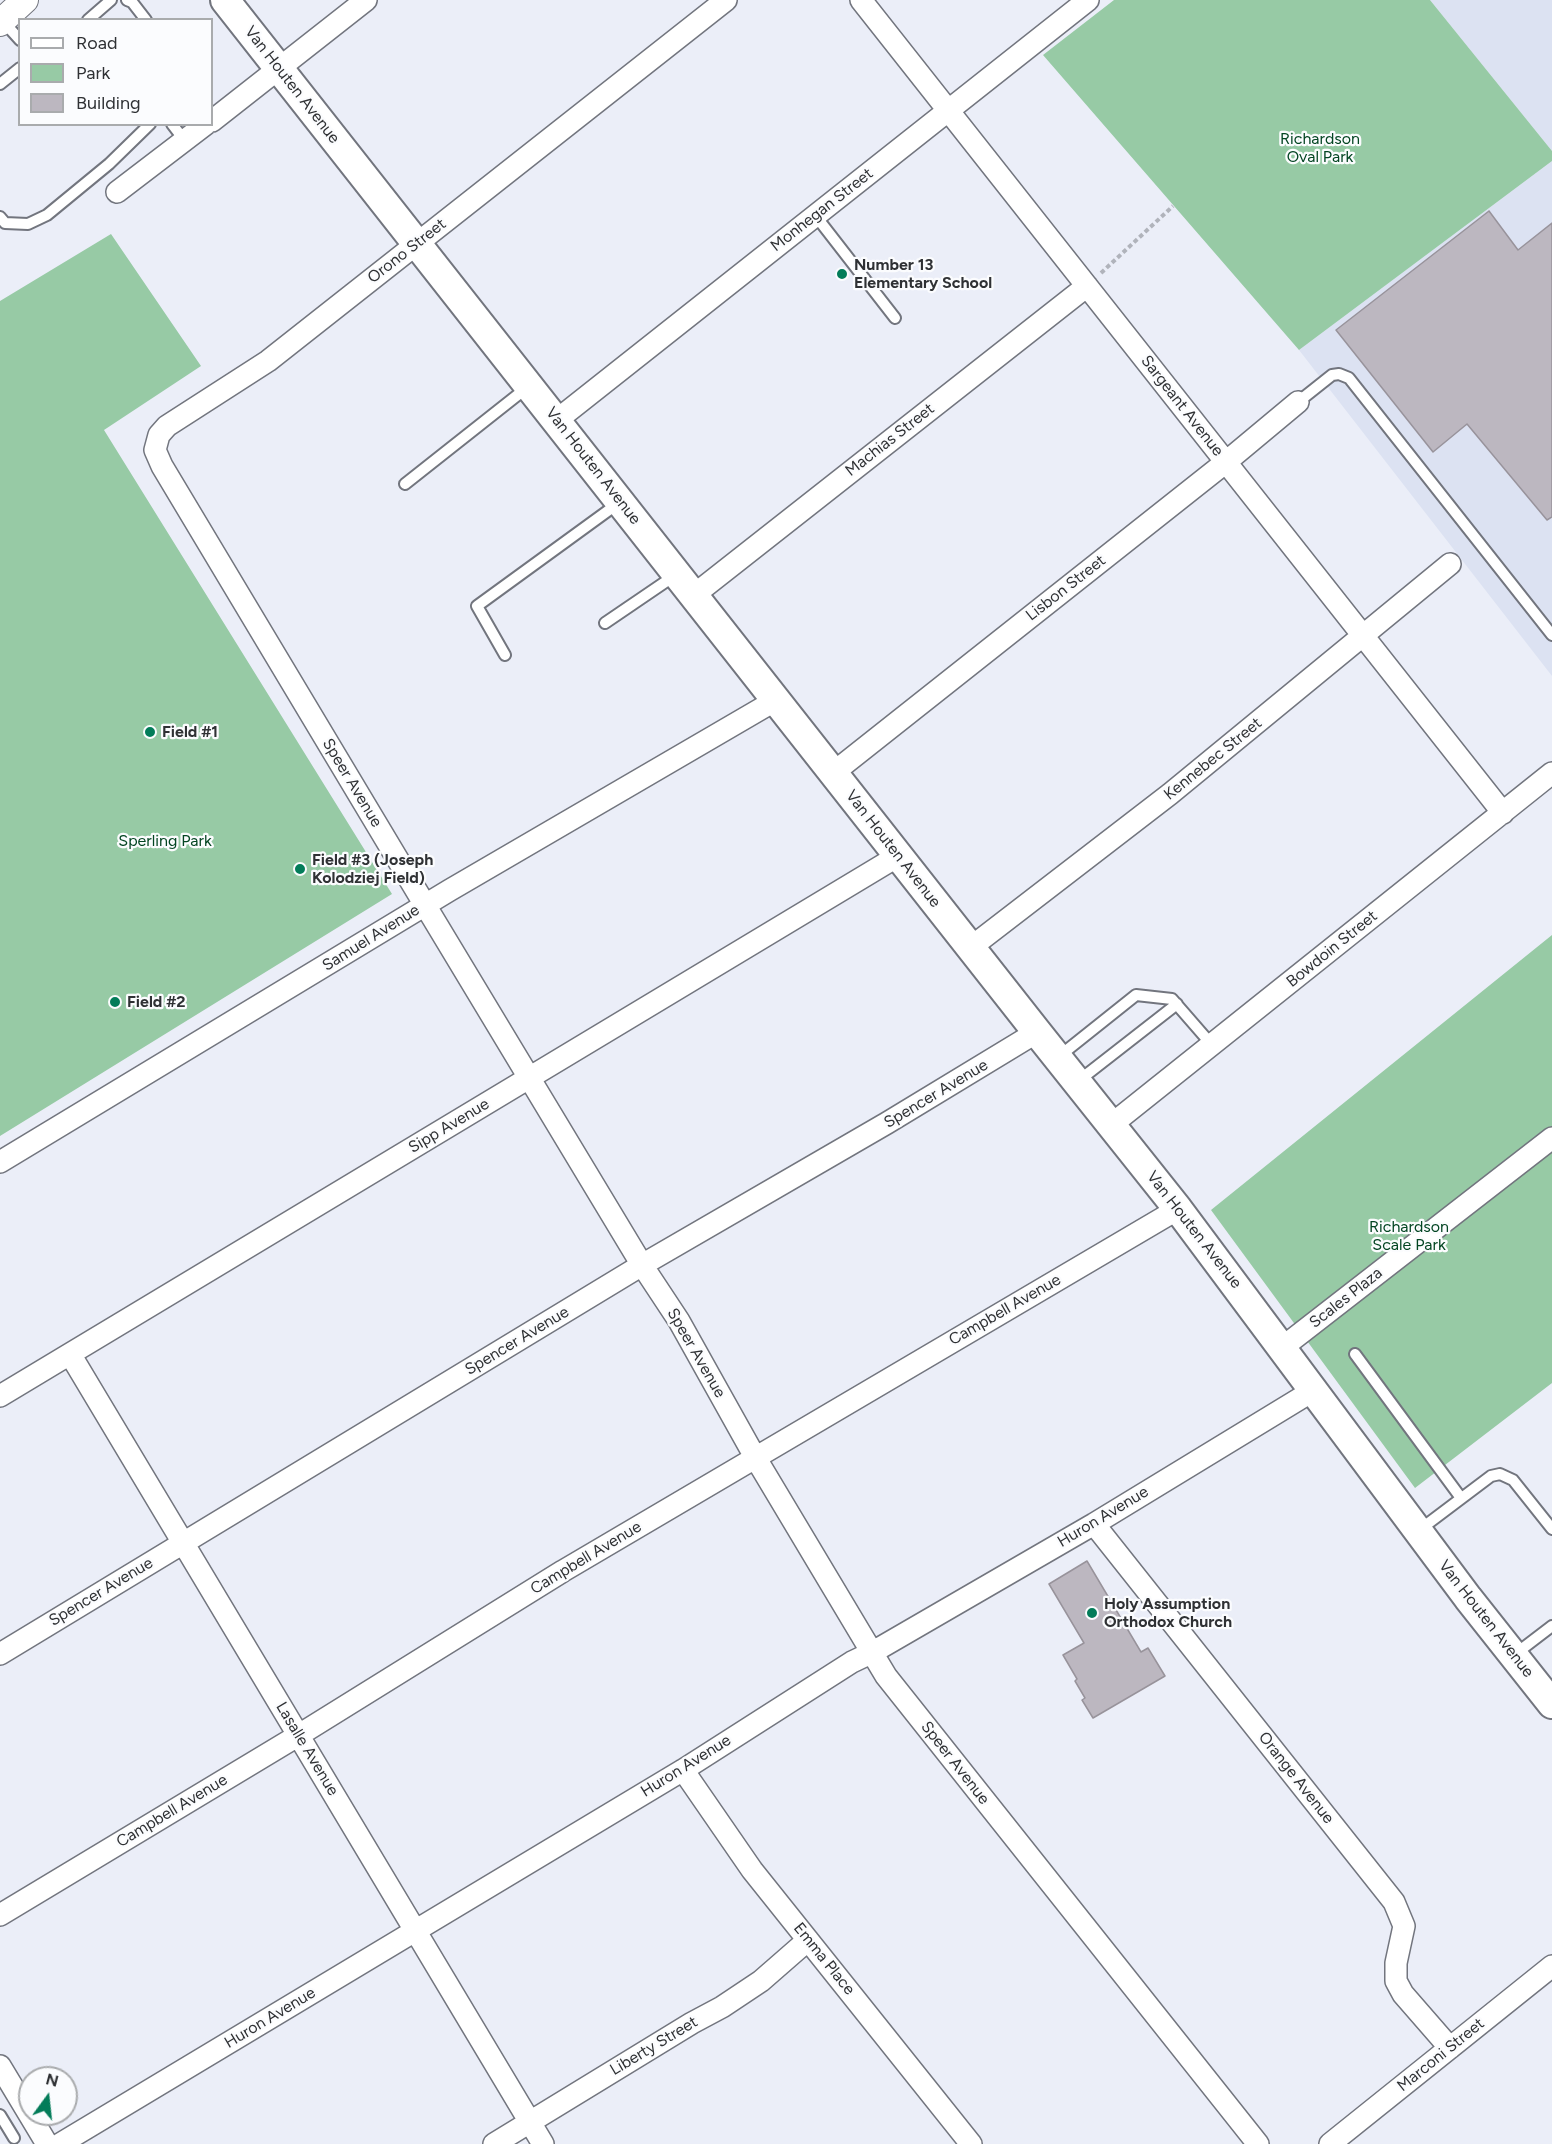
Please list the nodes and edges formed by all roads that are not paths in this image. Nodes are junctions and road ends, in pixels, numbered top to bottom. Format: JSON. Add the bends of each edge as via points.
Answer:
{"nodes":[{"id":1,"x":25,"y":0,"type":"edge"},
{"id":2,"x":111,"y":0,"type":"edge"},
{"id":3,"x":127,"y":0,"type":"edge"},
{"id":4,"x":225,"y":0,"type":"edge"},
{"id":5,"x":366,"y":0,"type":"edge"},
{"id":6,"x":726,"y":0,"type":"edge"},
{"id":7,"x":861,"y":0,"type":"edge"},
{"id":8,"x":1089,"y":0,"type":"edge"},
{"id":9,"x":90,"y":18,"type":"edge"},
{"id":10,"x":144,"y":18,"type":"edge"},
{"id":11,"x":1,"y":22,"type":"edge"},
{"id":12,"x":18,"y":38,"type":"edge"},
{"id":13,"x":280,"y":69,"type":"junction"},
{"id":14,"x":18,"y":70,"type":"edge"},
{"id":15,"x":0,"y":84,"type":"edge"},
{"id":16,"x":947,"y":111,"type":"junction"},
{"id":17,"x":213,"y":120,"type":"edge"},
{"id":18,"x":148,"y":126,"type":"edge"},
{"id":19,"x":200,"y":126,"type":"edge"},
{"id":20,"x":178,"y":133,"type":"edge"},
{"id":21,"x":117,"y":192,"type":"dead end"},
{"id":22,"x":815,"y":215,"type":"junction"},
{"id":23,"x":0,"y":217,"type":"edge"},
{"id":24,"x":417,"y":243,"type":"junction"},
{"id":25,"x":1087,"y":286,"type":"junction"},
{"id":26,"x":895,"y":318,"type":"dead end"},
{"id":27,"x":530,"y":386,"type":"junction"},
{"id":28,"x":1298,"y":402,"type":"joint"},
{"id":29,"x":557,"y":420,"type":"junction"},
{"id":30,"x":1226,"y":462,"type":"junction"},
{"id":31,"x":405,"y":484,"type":"dead end"},
{"id":32,"x":621,"y":502,"type":"junction"},
{"id":33,"x":195,"y":520,"type":"joint"},
{"id":34,"x":1450,"y":564,"type":"dead end"},
{"id":35,"x":685,"y":584,"type":"junction"},
{"id":36,"x":605,"y":623,"type":"dead end"},
{"id":37,"x":1363,"y":635,"type":"junction"},
{"id":38,"x":1552,"y":635,"type":"edge"},
{"id":39,"x":505,"y":655,"type":"dead end"},
{"id":40,"x":776,"y":700,"type":"junction"},
{"id":41,"x":833,"y":772,"type":"junction"},
{"id":42,"x":1552,"y":773,"type":"edge"},
{"id":43,"x":1503,"y":813,"type":"junction"},
{"id":44,"x":898,"y":856,"type":"junction"},
{"id":45,"x":425,"y":905,"type":"junction"},
{"id":46,"x":970,"y":948,"type":"junction"},
{"id":47,"x":1177,"y":1004,"type":"junction"},
{"id":48,"x":1037,"y":1032,"type":"junction"},
{"id":49,"x":1212,"y":1045,"type":"junction"},
{"id":50,"x":1057,"y":1058,"type":"junction"},
{"id":51,"x":530,"y":1078,"type":"junction"},
{"id":52,"x":1077,"y":1082,"type":"junction"},
{"id":53,"x":1111,"y":1125,"type":"junction"},
{"id":54,"x":1552,"y":1138,"type":"edge"},
{"id":55,"x":0,"y":1162,"type":"edge"},
{"id":56,"x":1178,"y":1209,"type":"junction"},
{"id":57,"x":642,"y":1265,"type":"junction"},
{"id":58,"x":1283,"y":1347,"type":"junction"},
{"id":59,"x":70,"y":1354,"type":"junction"},
{"id":60,"x":1355,"y":1354,"type":"dead end"},
{"id":61,"x":1314,"y":1390,"type":"junction"},
{"id":62,"x":0,"y":1396,"type":"edge"},
{"id":63,"x":755,"y":1457,"type":"junction"},
{"id":64,"x":1461,"y":1498,"type":"junction"},
{"id":65,"x":1094,"y":1524,"type":"junction"},
{"id":66,"x":1552,"y":1529,"type":"edge"},
{"id":67,"x":1417,"y":1531,"type":"junction"},
{"id":68,"x":183,"y":1542,"type":"junction"},
{"id":69,"x":1552,"y":1626,"type":"edge"},
{"id":70,"x":873,"y":1652,"type":"junction"},
{"id":71,"x":0,"y":1654,"type":"edge"},
{"id":72,"x":1513,"y":1655,"type":"junction"},
{"id":73,"x":1552,"y":1704,"type":"edge"},
{"id":74,"x":298,"y":1736,"type":"junction"},
{"id":75,"x":683,"y":1770,"type":"junction"},
{"id":76,"x":0,"y":1915,"type":"edge"},
{"id":77,"x":415,"y":1930,"type":"junction"},
{"id":78,"x":808,"y":1940,"type":"junction"},
{"id":79,"x":1552,"y":1966,"type":"edge"},
{"id":80,"x":1450,"y":2048,"type":"junction"},
{"id":81,"x":0,"y":2066,"type":"edge"},
{"id":82,"x":0,"y":2115,"type":"edge"},
{"id":83,"x":530,"y":2122,"type":"junction"},
{"id":84,"x":14,"y":2138,"type":"dead end"},
{"id":85,"x":47,"y":2144,"type":"edge"},
{"id":86,"x":60,"y":2144,"type":"edge"},
{"id":87,"x":494,"y":2144,"type":"edge"},
{"id":88,"x":543,"y":2144,"type":"edge"},
{"id":89,"x":971,"y":2144,"type":"edge"},
{"id":90,"x":1258,"y":2144,"type":"edge"},
{"id":91,"x":1330,"y":2144,"type":"edge"}],
"edges":[{"from":1,"to":11,"type":"street"},
{"from":2,"to":9,"type":"lane"},
{"from":3,"to":10,"type":"lane"},
{"from":4,"to":13,"type":"main road","name":"Van Houten Avenue"},
{"from":5,"to":13,"type":"street"},
{"from":6,"to":24,"type":"street","name":"Orono Street"},
{"from":7,"to":16,"type":"street","name":"Sargeant Avenue"},
{"from":8,"to":16,"type":"street","name":"Monhegan Street"},
{"from":11,"to":12,"type":"lane"},
{"from":13,"to":17,"type":"street"},
{"from":13,"to":24,"type":"main road","name":"Van Houten Avenue"},
{"from":14,"to":15,"type":"lane"},
{"from":16,"to":22,"type":"street","name":"Monhegan Street"},
{"from":16,"to":25,"type":"street","name":"Sargeant Avenue"},
{"from":18,"to":23,"type":"lane","via":[[47,215],[28,224],[5,223]]},
{"from":19,"to":20,"type":"street"},
{"from":20,"to":21,"type":"street"},
{"from":22,"to":26,"type":"lane"},
{"from":22,"to":29,"type":"street","name":"Monhegan Street"},
{"from":24,"to":27,"type":"main road","name":"Van Houten Avenue"},
{"from":24,"to":33,"type":"street","name":"Orono Street","via":[[268,361],[159,435],[155,450]]},
{"from":25,"to":30,"type":"street","name":"Sargeant Avenue"},
{"from":25,"to":35,"type":"street","name":"Machias Street"},
{"from":27,"to":29,"type":"main road","name":"Van Houten Avenue"},
{"from":27,"to":31,"type":"lane"},
{"from":28,"to":30,"type":"street","name":"Lisbon Street"},
{"from":28,"to":38,"type":"lane","via":[[1332,375],[1349,378]]},
{"from":29,"to":32,"type":"main road","name":"Van Houten Avenue"},
{"from":30,"to":37,"type":"street","name":"Sargeant Avenue"},
{"from":30,"to":41,"type":"street","name":"Lisbon Street"},
{"from":32,"to":35,"type":"main road","name":"Van Houten Avenue"},
{"from":32,"to":39,"type":"lane","via":[[477,606]]},
{"from":33,"to":45,"type":"street","name":"Speer Avenue"},
{"from":34,"to":37,"type":"street","name":"Kennebec Street"},
{"from":35,"to":36,"type":"lane"},
{"from":35,"to":40,"type":"main road","name":"Van Houten Avenue"},
{"from":37,"to":43,"type":"street","name":"Sargeant Avenue"},
{"from":37,"to":46,"type":"street","name":"Kennebec Street","via":[[1170,794]]},
{"from":40,"to":41,"type":"main road","name":"Van Houten Avenue"},
{"from":40,"to":45,"type":"street","name":"Samuel Avenue"},
{"from":41,"to":44,"type":"main road","name":"Van Houten Avenue"},
{"from":42,"to":43,"type":"street","name":"Bowdoin Street"},
{"from":43,"to":49,"type":"street","name":"Bowdoin Street"},
{"from":44,"to":46,"type":"main road","name":"Van Houten Avenue"},
{"from":44,"to":51,"type":"street","name":"Sipp Avenue"},
{"from":45,"to":51,"type":"street","name":"Speer Avenue"},
{"from":45,"to":55,"type":"street","name":"Samuel Avenue"},
{"from":46,"to":48,"type":"main road","name":"Van Houten Avenue"},
{"from":47,"to":49,"type":"lane"},
{"from":47,"to":50,"type":"lane","via":[[1172,999],[1136,995]]},
{"from":47,"to":52,"type":"lane"},
{"from":48,"to":50,"type":"main road","name":"Van Houten Avenue"},
{"from":48,"to":57,"type":"street","name":"Spencer Avenue","via":[[887,1124]]},
{"from":49,"to":53,"type":"street","name":"Bowdoin Street"},
{"from":50,"to":52,"type":"main road","name":"Van Houten Avenue"},
{"from":51,"to":57,"type":"street","name":"Speer Avenue"},
{"from":51,"to":59,"type":"street","name":"Sipp Avenue"},
{"from":52,"to":53,"type":"main road","name":"Van Houten Avenue"},
{"from":53,"to":56,"type":"main road","name":"Van Houten Avenue"},
{"from":54,"to":58,"type":"street","name":"Scales Plaza"},
{"from":56,"to":58,"type":"main road","name":"Van Houten Avenue"},
{"from":56,"to":63,"type":"street","name":"Campbell Avenue"},
{"from":57,"to":63,"type":"street","name":"Speer Avenue","via":[[679,1321]]},
{"from":57,"to":68,"type":"street","name":"Spencer Avenue"},
{"from":58,"to":61,"type":"main road","name":"Van Houten Avenue"},
{"from":59,"to":62,"type":"street","name":"Sipp Avenue"},
{"from":59,"to":68,"type":"street","name":"Lasalle Avenue"},
{"from":60,"to":64,"type":"lane"},
{"from":61,"to":65,"type":"street","name":"Huron Avenue"},
{"from":61,"to":67,"type":"main road","name":"Van Houten Avenue"},
{"from":63,"to":70,"type":"street","name":"Speer Avenue"},
{"from":63,"to":74,"type":"street","name":"Campbell Avenue"},
{"from":64,"to":66,"type":"lane","via":[[1491,1476],[1500,1474],[1513,1480]]},
{"from":64,"to":67,"type":"lane"},
{"from":65,"to":70,"type":"street","name":"Huron Avenue"},
{"from":65,"to":80,"type":"street","name":"Orange Avenue","via":[[1394,1902],[1404,1926],[1396,1981]]},
{"from":67,"to":72,"type":"main road","name":"Van Houten Avenue"},
{"from":68,"to":71,"type":"street","name":"Spencer Avenue"},
{"from":68,"to":74,"type":"street","name":"Lasalle Avenue"},
{"from":69,"to":72,"type":"lane"},
{"from":70,"to":75,"type":"street","name":"Huron Avenue"},
{"from":70,"to":90,"type":"street","name":"Speer Avenue","via":[[886,1676]]},
{"from":72,"to":73,"type":"main road","name":"Van Houten Avenue"},
{"from":74,"to":76,"type":"street","name":"Campbell Avenue"},
{"from":74,"to":77,"type":"street","name":"Lasalle Avenue"},
{"from":75,"to":77,"type":"street","name":"Huron Avenue"},
{"from":75,"to":78,"type":"street","name":"Emma Place","via":[[752,1870]]},
{"from":77,"to":83,"type":"street","name":"Lasalle Avenue"},
{"from":77,"to":86,"type":"street","name":"Huron Avenue"},
{"from":78,"to":83,"type":"street","name":"Liberty Street","via":[[761,1981],[722,2007]]},
{"from":78,"to":89,"type":"street","name":"Emma Place"},
{"from":79,"to":80,"type":"street","name":"Marconi Street"},
{"from":80,"to":91,"type":"street","name":"Marconi Street"},
{"from":81,"to":85,"type":"street"},
{"from":82,"to":84,"type":"lane"},
{"from":83,"to":87,"type":"street","name":"Liberty Street"},
{"from":83,"to":88,"type":"street","name":"Lasalle Avenue"}]}
